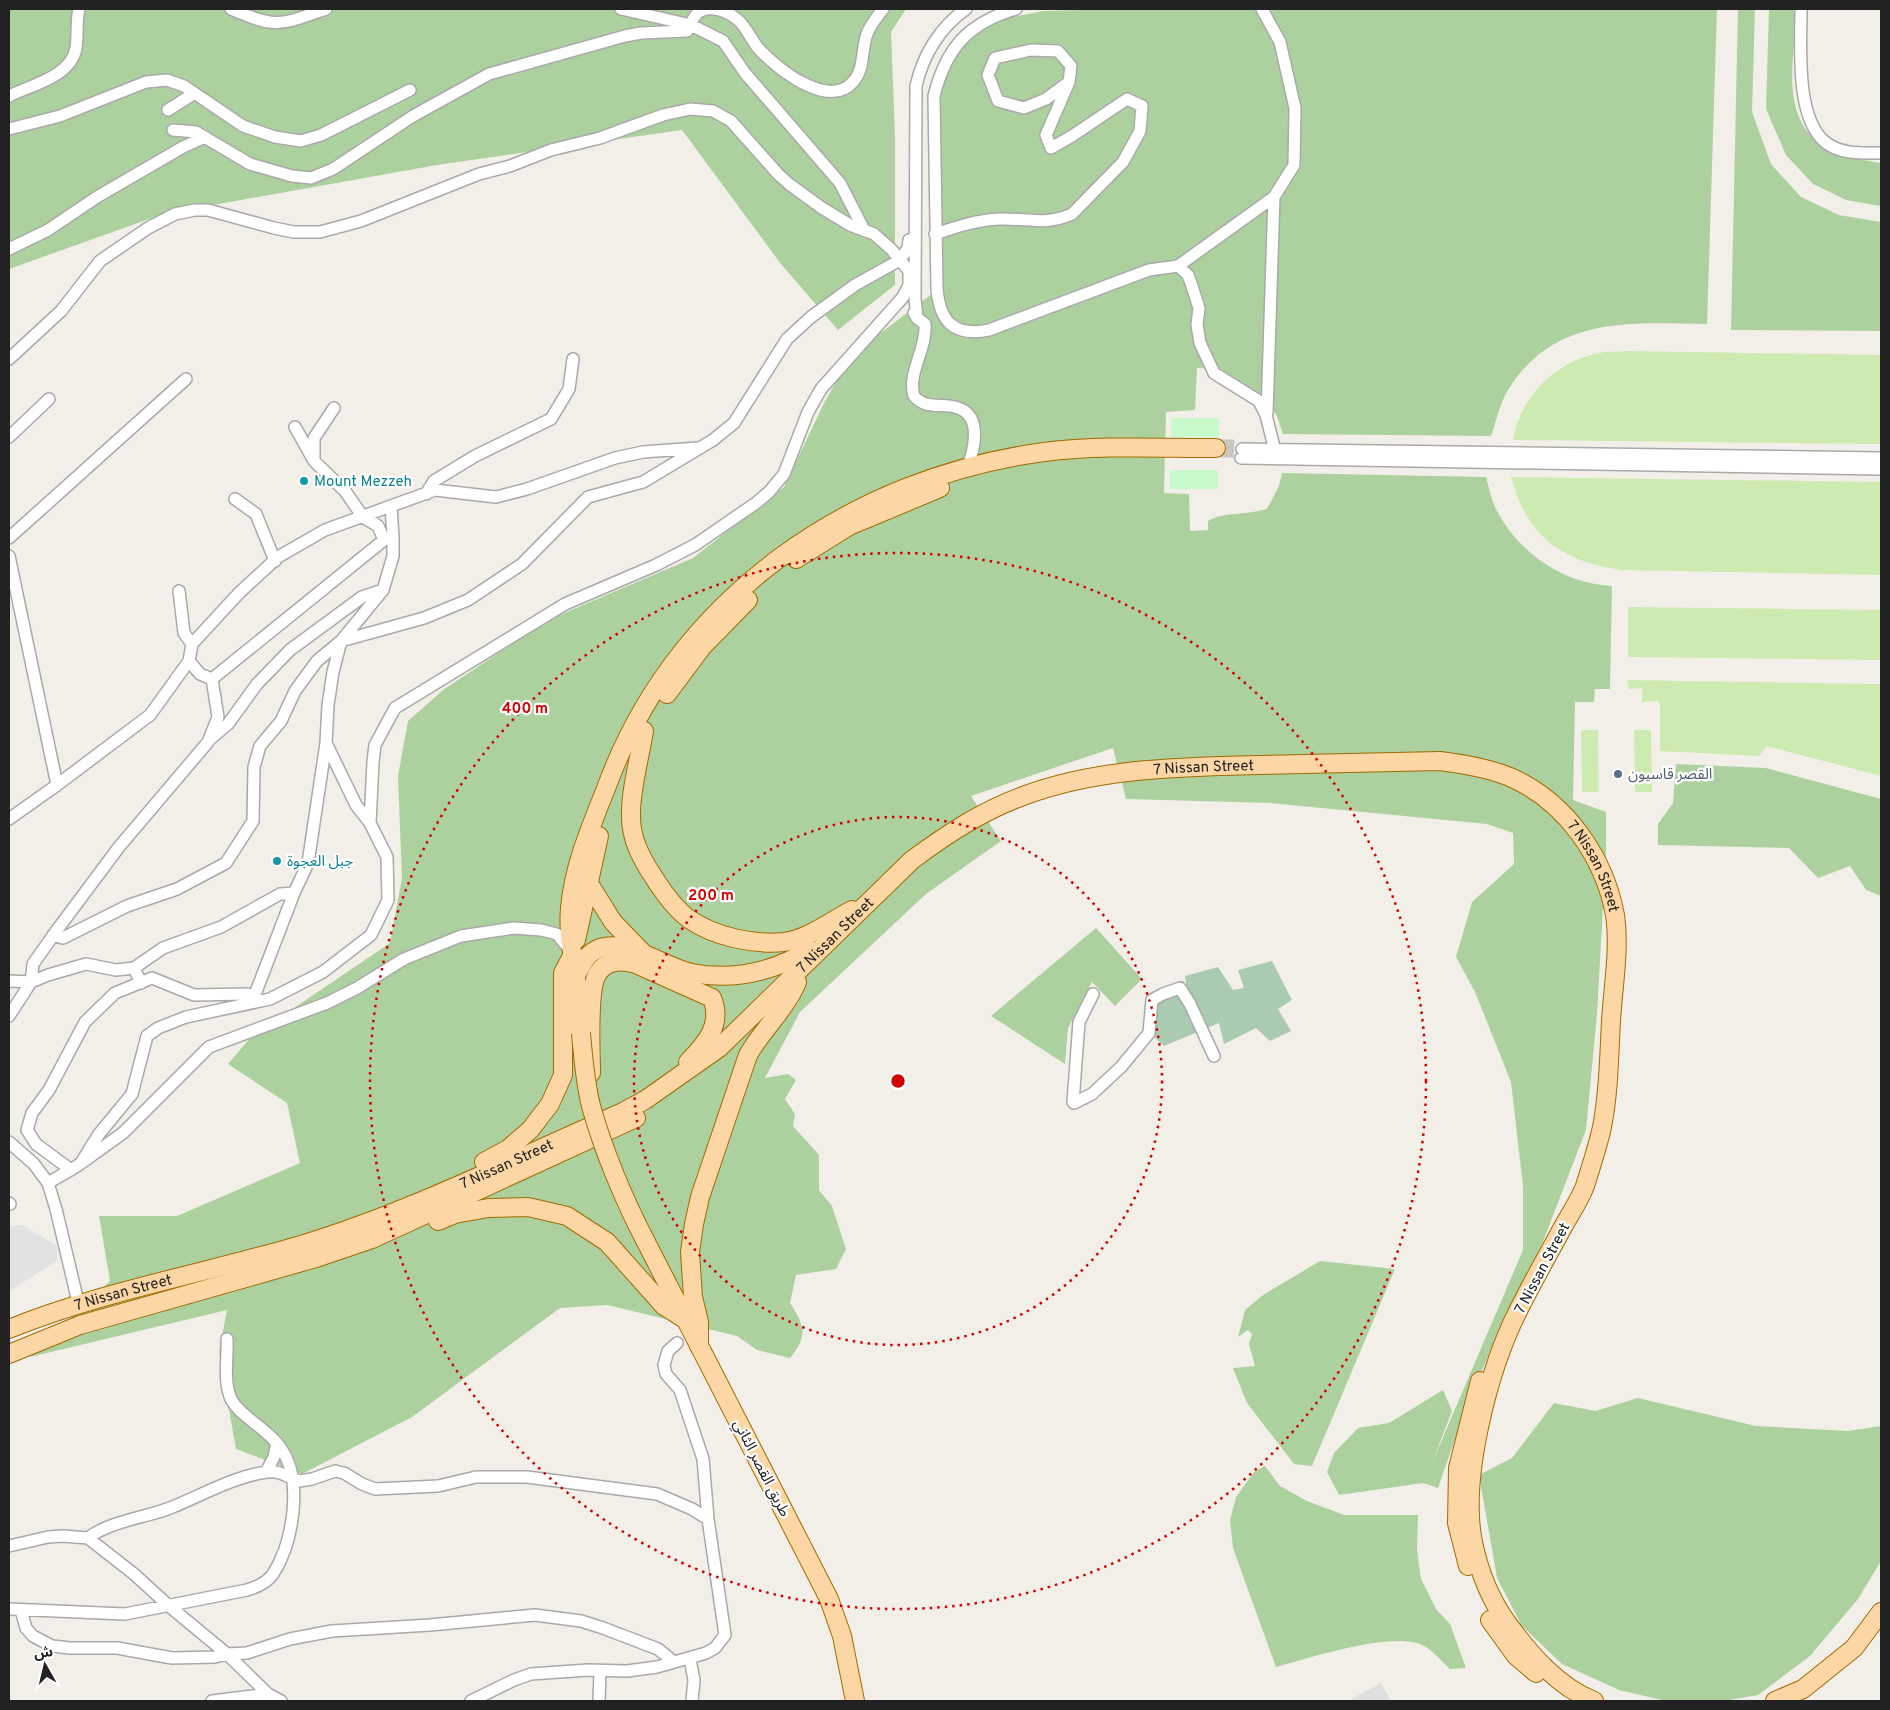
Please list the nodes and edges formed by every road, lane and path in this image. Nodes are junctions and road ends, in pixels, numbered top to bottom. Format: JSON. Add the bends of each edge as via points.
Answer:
{"nodes":[{"id":1,"x":79,"y":9,"type":"edge"},
{"id":2,"x":230,"y":9,"type":"edge"},
{"id":3,"x":326,"y":9,"type":"edge"},
{"id":4,"x":621,"y":9,"type":"edge"},
{"id":5,"x":883,"y":9,"type":"edge"},
{"id":6,"x":966,"y":9,"type":"edge"},
{"id":7,"x":1016,"y":9,"type":"edge"},
{"id":8,"x":1262,"y":9,"type":"edge"},
{"id":9,"x":1801,"y":9,"type":"edge"},
{"id":10,"x":691,"y":26,"type":"junction"},
{"id":11,"x":1070,"y":82,"type":"junction"},
{"id":12,"x":410,"y":90,"type":"dead end"},
{"id":13,"x":193,"y":94,"type":"junction"},
{"id":14,"x":9,"y":96,"type":"edge"},
{"id":15,"x":168,"y":110,"type":"dead end"},
{"id":16,"x":9,"y":129,"type":"edge"},
{"id":17,"x":173,"y":130,"type":"dead end"},
{"id":18,"x":205,"y":137,"type":"junction"},
{"id":19,"x":1881,"y":153,"type":"edge"},
{"id":20,"x":1274,"y":197,"type":"junction"},
{"id":21,"x":863,"y":228,"type":"junction"},
{"id":22,"x":935,"y":234,"type":"junction"},
{"id":23,"x":909,"y":240,"type":"dead end"},
{"id":24,"x":9,"y":249,"type":"edge"},
{"id":25,"x":900,"y":260,"type":"junction"},
{"id":26,"x":1178,"y":266,"type":"junction"},
{"id":27,"x":903,"y":298,"type":"junction"},
{"id":28,"x":916,"y":318,"type":"junction"},
{"id":29,"x":572,"y":359,"type":"dead end"},
{"id":30,"x":9,"y":360,"type":"edge"},
{"id":31,"x":186,"y":379,"type":"dead end"},
{"id":32,"x":49,"y":399,"type":"dead end"},
{"id":33,"x":334,"y":408,"type":"dead end"},
{"id":34,"x":1266,"y":415,"type":"junction"},
{"id":35,"x":295,"y":427,"type":"dead end"},
{"id":36,"x":9,"y":436,"type":"edge"},
{"id":37,"x":698,"y":448,"type":"junction"},
{"id":38,"x":1242,"y":453,"type":"tunnel mouth"},
{"id":39,"x":1275,"y":454,"type":"junction"},
{"id":40,"x":1881,"y":458,"type":"edge"},
{"id":41,"x":314,"y":461,"type":"junction"},
{"id":42,"x":967,"y":468,"type":"junction"},
{"id":43,"x":1881,"y":469,"type":"edge"},
{"id":44,"x":426,"y":494,"type":"junction"},
{"id":45,"x":236,"y":500,"type":"dead end"},
{"id":46,"x":391,"y":508,"type":"junction"},
{"id":47,"x":363,"y":517,"type":"junction"},
{"id":48,"x":9,"y":538,"type":"edge"},
{"id":49,"x":388,"y":538,"type":"junction"},
{"id":50,"x":9,"y":556,"type":"edge"},
{"id":51,"x":275,"y":560,"type":"junction"},
{"id":52,"x":383,"y":590,"type":"junction"},
{"id":53,"x":179,"y":591,"type":"dead end"},
{"id":54,"x":13,"y":602,"type":"edge"},
{"id":55,"x":341,"y":641,"type":"junction"},
{"id":56,"x":192,"y":644,"type":"junction"},
{"id":57,"x":189,"y":661,"type":"junction"},
{"id":58,"x":212,"y":679,"type":"junction"},
{"id":59,"x":644,"y":731,"type":"junction"},
{"id":60,"x":208,"y":742,"type":"junction"},
{"id":61,"x":326,"y":743,"type":"junction"},
{"id":62,"x":57,"y":785,"type":"junction"},
{"id":63,"x":9,"y":819,"type":"edge"},
{"id":64,"x":370,"y":823,"type":"junction"},
{"id":65,"x":588,"y":882,"type":"junction"},
{"id":66,"x":294,"y":893,"type":"junction"},
{"id":67,"x":872,"y":899,"type":"junction"},
{"id":68,"x":836,"y":934,"type":"junction"},
{"id":69,"x":53,"y":935,"type":"junction"},
{"id":70,"x":572,"y":954,"type":"junction"},
{"id":71,"x":646,"y":956,"type":"junction"},
{"id":72,"x":134,"y":968,"type":"junction"},
{"id":73,"x":576,"y":975,"type":"junction"},
{"id":74,"x":9,"y":981,"type":"edge"},
{"id":75,"x":31,"y":982,"type":"junction"},
{"id":76,"x":797,"y":982,"type":"junction"},
{"id":77,"x":141,"y":983,"type":"junction"},
{"id":78,"x":1093,"y":994,"type":"dead end"},
{"id":79,"x":257,"y":999,"type":"junction"},
{"id":80,"x":9,"y":1016,"type":"edge"},
{"id":81,"x":586,"y":1034,"type":"junction"},
{"id":82,"x":1214,"y":1056,"type":"dead end"},
{"id":83,"x":645,"y":1100,"type":"junction"},
{"id":84,"x":9,"y":1142,"type":"edge"},
{"id":85,"x":81,"y":1163,"type":"junction"},
{"id":86,"x":71,"y":1170,"type":"junction"},
{"id":87,"x":48,"y":1183,"type":"junction"},
{"id":88,"x":451,"y":1187,"type":"junction"},
{"id":89,"x":316,"y":1258,"type":"junction"},
{"id":90,"x":79,"y":1306,"type":"junction"},
{"id":91,"x":684,"y":1319,"type":"junction"},
{"id":92,"x":9,"y":1329,"type":"edge"},
{"id":93,"x":227,"y":1339,"type":"dead end"},
{"id":94,"x":677,"y":1343,"type":"dead end"},
{"id":95,"x":699,"y":1349,"type":"junction"},
{"id":96,"x":9,"y":1354,"type":"edge"},
{"id":97,"x":277,"y":1443,"type":"junction"},
{"id":98,"x":266,"y":1472,"type":"junction"},
{"id":99,"x":293,"y":1479,"type":"junction"},
{"id":100,"x":708,"y":1519,"type":"junction"},
{"id":101,"x":88,"y":1538,"type":"junction"},
{"id":102,"x":9,"y":1546,"type":"edge"},
{"id":103,"x":169,"y":1606,"type":"junction"},
{"id":104,"x":15,"y":1610,"type":"edge"},
{"id":105,"x":1881,"y":1612,"type":"edge"},
{"id":106,"x":1881,"y":1628,"type":"edge"},
{"id":107,"x":227,"y":1654,"type":"junction"},
{"id":108,"x":690,"y":1658,"type":"junction"},
{"id":109,"x":674,"y":1662,"type":"junction"},
{"id":110,"x":600,"y":1671,"type":"junction"},
{"id":111,"x":268,"y":1694,"type":"junction"},
{"id":112,"x":212,"y":1701,"type":"edge"},
{"id":113,"x":281,"y":1701,"type":"edge"},
{"id":114,"x":471,"y":1701,"type":"edge"},
{"id":115,"x":599,"y":1701,"type":"edge"},
{"id":116,"x":692,"y":1701,"type":"edge"},
{"id":117,"x":856,"y":1701,"type":"edge"},
{"id":118,"x":1572,"y":1701,"type":"edge"},
{"id":119,"x":1594,"y":1701,"type":"edge"},
{"id":120,"x":1775,"y":1701,"type":"edge"},
{"id":121,"x":1799,"y":1701,"type":"edge"}],
"edges":[{"from":1,"to":14,"type":"street","via":[[76,48],[71,61],[54,75]]},
{"from":2,"to":3,"type":"street","via":[[282,24]]},
{"from":4,"to":10,"type":"street"},
{"from":5,"to":10,"type":"street","via":[[867,34],[857,77],[847,87],[834,91],[818,90],[782,69],[759,48],[739,20],[723,11],[706,9],[699,12]]},
{"from":6,"to":28,"type":"street","via":[[947,24],[936,39],[923,63],[916,86]]},
{"from":7,"to":22,"type":"street","via":[[992,16],[971,30],[951,51],[937,81],[932,112]]},
{"from":8,"to":20,"type":"street","via":[[1280,42],[1295,108],[1294,166]]},
{"from":9,"to":19,"type":"street","via":[[1803,100],[1813,124],[1825,142],[1849,153]]},
{"from":10,"to":18,"type":"street","via":[[680,33],[624,36],[489,74],[413,116],[333,169],[311,178],[250,164]]},
{"from":10,"to":21,"type":"street","via":[[723,41],[750,80],[840,183]]},
{"from":11,"to":11,"type":"street","via":[[1046,99],[1024,108],[998,101],[988,75],[995,58],[1031,50],[1058,51],[1072,66]]},
{"from":11,"to":22,"type":"street","via":[[1046,135],[1051,148],[1127,99],[1142,106],[1140,131],[1123,162],[1072,214],[1062,219],[1041,222],[987,220]]},
{"from":12,"to":13,"type":"street","via":[[321,135],[301,141],[275,138],[243,126]]},
{"from":13,"to":15,"type":"street"},
{"from":13,"to":16,"type":"street","via":[[176,82],[146,82],[60,116]]},
{"from":17,"to":18,"type":"street","via":[[188,130]]},
{"from":18,"to":24,"type":"street","via":[[98,197],[48,230]]},
{"from":20,"to":26,"type":"street"},
{"from":20,"to":34,"type":"street"},
{"from":21,"to":25,"type":"street","via":[[874,234]]},
{"from":21,"to":30,"type":"street","via":[[850,225],[789,184],[731,121],[713,111],[690,109],[551,150],[479,174],[361,221],[320,232],[274,228],[208,210],[175,214],[100,261],[61,311]]},
{"from":22,"to":26,"type":"street","via":[[940,309],[953,326],[967,332],[989,330],[1149,270]]},
{"from":23,"to":25,"type":"street"},
{"from":25,"to":27,"type":"street","via":[[909,271],[910,278]]},
{"from":25,"to":37,"type":"street","via":[[855,285],[797,328],[779,349],[734,423]]},
{"from":26,"to":34,"type":"street","via":[[1188,275],[1192,286],[1199,308],[1200,343],[1214,373],[1259,400]]},
{"from":27,"to":28,"type":"street","via":[[910,303]]},
{"from":27,"to":64,"type":"street","via":[[821,389],[808,412],[784,474],[756,503],[678,554],[566,604],[395,708],[375,746]]},
{"from":28,"to":42,"type":"street","via":[[925,324],[926,332],[914,376],[914,396],[922,404],[957,408],[968,415],[974,442]]},
{"from":29,"to":44,"type":"street","via":[[569,389],[551,419],[475,456],[434,481]]},
{"from":31,"to":48,"type":"street"},
{"from":32,"to":36,"type":"street"},
{"from":33,"to":41,"type":"street","via":[[314,438]]},
{"from":34,"to":39,"type":"street"},
{"from":35,"to":41,"type":"street"},
{"from":37,"to":44,"type":"street","via":[[643,452],[615,458],[496,497],[435,490]]},
{"from":37,"to":55,"type":"street","via":[[643,482],[588,497],[522,564],[468,600],[424,618]]},
{"from":38,"to":39,"type":"street"},
{"from":39,"to":40,"type":"street"},
{"from":39,"to":43,"type":"street"},
{"from":41,"to":47,"type":"street","via":[[344,491]]},
{"from":42,"to":59,"type":"main road","via":[[1044,452],[1083,449],[1216,453],[1085,460],[1013,469],[946,485],[849,526],[794,560],[739,607],[702,648]]},
{"from":42,"to":70,"type":"main road","via":[[889,494],[821,528],[783,554],[729,601],[686,646],[643,710],[622,749],[579,860],[570,906]]},
{"from":44,"to":46,"type":"street"},
{"from":45,"to":51,"type":"street","via":[[256,514]]},
{"from":46,"to":47,"type":"street"},
{"from":46,"to":49,"type":"street"},
{"from":47,"to":49,"type":"street","via":[[378,526]]},
{"from":47,"to":51,"type":"street","via":[[325,530]]},
{"from":49,"to":52,"type":"street","via":[[393,556]]},
{"from":49,"to":58,"type":"street"},
{"from":50,"to":54,"type":"street"},
{"from":51,"to":56,"type":"street","via":[[238,593]]},
{"from":52,"to":55,"type":"street"},
{"from":52,"to":60,"type":"street","via":[[362,597],[290,650],[258,684],[228,724]]},
{"from":53,"to":56,"type":"street","via":[[184,633]]},
{"from":54,"to":62,"type":"street"},
{"from":55,"to":61,"type":"street","via":[[332,672]]},
{"from":55,"to":69,"type":"street","via":[[317,661],[295,691],[281,721],[260,746],[254,767],[252,821],[226,863],[177,889],[127,906],[63,938]]},
{"from":56,"to":57,"type":"street"},
{"from":57,"to":58,"type":"street","via":[[200,674]]},
{"from":57,"to":62,"type":"street","via":[[150,715]]},
{"from":58,"to":60,"type":"street","via":[[218,717]]},
{"from":59,"to":65,"type":"main road","via":[[601,828]]},
{"from":59,"to":67,"type":"main road","via":[[630,816],[634,841],[661,888],[690,920],[732,937],[784,942],[803,937]]},
{"from":60,"to":69,"type":"street","via":[[118,847]]},
{"from":61,"to":64,"type":"street","via":[[356,805]]},
{"from":61,"to":66,"type":"street","via":[[308,863]]},
{"from":62,"to":63,"type":"street"},
{"from":64,"to":79,"type":"street","via":[[387,857],[388,900],[371,935],[324,972],[270,999]]},
{"from":65,"to":70,"type":"main road"},
{"from":65,"to":71,"type":"main road","via":[[613,922]]},
{"from":66,"to":72,"type":"street","via":[[280,894],[221,927],[163,948]]},
{"from":66,"to":79,"type":"street"},
{"from":67,"to":68,"type":"main road","name":"7 Nissan Street"},
{"from":67,"to":119,"type":"main road","name":"7 Nissan Street","via":[[912,860],[945,835],[997,806],[1072,782],[1168,767],[1440,761],[1477,766],[1533,790],[1556,807],[1582,835],[1597,860],[1615,916],[1615,969],[1602,1128],[1584,1189],[1518,1311],[1501,1350],[1473,1462],[1470,1510],[1473,1542],[1484,1580],[1499,1611],[1526,1648],[1556,1677]]},
{"from":68,"to":71,"type":"main road","via":[[792,961],[764,971],[741,974],[690,973]]},
{"from":68,"to":83,"type":"main road","name":"7 Nissan Street","via":[[719,1048]]},
{"from":69,"to":75,"type":"street","via":[[34,964]]},
{"from":70,"to":73,"type":"main road"},
{"from":70,"to":85,"type":"street","via":[[557,934],[514,928],[461,936],[404,958],[328,1003],[209,1047],[123,1133]]},
{"from":70,"to":88,"type":"main road","via":[[563,973],[563,1075],[550,1104],[530,1130],[508,1149],[479,1165]]},
{"from":71,"to":73,"type":"main road","via":[[633,950],[607,947],[594,950]]},
{"from":72,"to":75,"type":"street","via":[[116,970],[86,964]]},
{"from":72,"to":77,"type":"street"},
{"from":73,"to":81,"type":"main road"},
{"from":74,"to":75,"type":"street"},
{"from":75,"to":80,"type":"street"},
{"from":76,"to":89,"type":"main road","name":"7 Nissan Street","via":[[728,1052],[694,1081],[631,1121],[372,1239]]},
{"from":76,"to":95,"type":"main road","via":[[791,997],[759,1035],[748,1055],[700,1197],[690,1252],[693,1297],[700,1322]]},
{"from":76,"to":118,"type":"main road","name":"7 Nissan Street","via":[[919,866],[1001,815],[1074,791],[1169,777],[1439,771],[1475,776],[1507,787],[1550,814],[1574,841],[1588,864],[1604,918],[1606,950],[1597,1096],[1592,1126],[1574,1186],[1509,1306],[1476,1394],[1458,1468],[1457,1523],[1473,1583],[1489,1618],[1516,1656]]},
{"from":77,"to":79,"type":"street","via":[[152,978],[194,995],[248,994]]},
{"from":77,"to":86,"type":"street","via":[[115,993],[85,1022],[49,1090],[32,1113],[27,1130],[36,1144]]},
{"from":78,"to":82,"type":"street","via":[[1079,1022],[1073,1102],[1092,1094],[1121,1067],[1148,1032],[1152,1000],[1180,988]]},
{"from":79,"to":85,"type":"street","via":[[186,1017],[147,1036],[132,1094],[99,1134]]},
{"from":81,"to":83,"type":"main road","via":[[597,973],[608,963],[623,960],[636,964],[712,998],[716,1020],[707,1041],[684,1065],[663,1079]]},
{"from":81,"to":91,"type":"main road","name":"طريق القصر الثاني","bridge":true,"via":[[585,1072],[591,1106],[627,1206]]},
{"from":83,"to":88,"type":"main road","name":"7 Nissan Street"},
{"from":84,"to":87,"type":"street","via":[[34,1164]]},
{"from":85,"to":86,"type":"street"},
{"from":86,"to":87,"type":"street"},
{"from":87,"to":90,"type":"street"},
{"from":88,"to":90,"type":"main road","name":"7 Nissan Street","via":[[383,1218],[304,1244]]},
{"from":89,"to":91,"type":"main road","via":[[385,1243],[456,1214],[488,1208],[528,1207],[567,1216],[607,1242],[664,1306]]},
{"from":89,"to":96,"type":"main road","name":"7 Nissan Street","via":[[80,1325]]},
{"from":90,"to":92,"type":"main road","name":"7 Nissan Street"},
{"from":91,"to":95,"type":"main road","name":"طريق القصر الثاني"},
{"from":93,"to":97,"type":"street","via":[[227,1386],[232,1402]]},
{"from":94,"to":100,"type":"street","via":[[668,1351],[664,1365],[666,1374],[680,1390],[698,1438],[706,1478]]},
{"from":95,"to":117,"type":"main road","name":"طريق القصر الثاني","via":[[829,1599],[842,1636]]},
{"from":97,"to":98,"type":"street"},
{"from":97,"to":99,"type":"street"},
{"from":98,"to":99,"type":"street","via":[[279,1472]]},
{"from":98,"to":101,"type":"street","via":[[99,1531]]},
{"from":99,"to":100,"type":"street","via":[[305,1481],[334,1471],[376,1489],[438,1486],[476,1477],[527,1477],[657,1494]]},
{"from":99,"to":103,"type":"street","via":[[289,1529],[269,1578],[248,1590]]},
{"from":100,"to":108,"type":"street","via":[[726,1630],[715,1648]]},
{"from":101,"to":102,"type":"street","via":[[56,1536]]},
{"from":101,"to":103,"type":"street"},
{"from":103,"to":104,"type":"street","via":[[125,1614]]},
{"from":103,"to":107,"type":"street"},
{"from":104,"to":107,"type":"street","via":[[33,1636],[52,1646],[116,1648],[180,1659]]},
{"from":105,"to":120,"type":"main road","via":[[1854,1648],[1803,1689]]},
{"from":106,"to":121,"type":"main road","via":[[1861,1655],[1809,1697]]},
{"from":107,"to":109,"type":"street","via":[[247,1653],[290,1639],[332,1631],[535,1615],[581,1621],[603,1628],[658,1650]]},
{"from":107,"to":111,"type":"street"},
{"from":108,"to":109,"type":"street"},
{"from":108,"to":116,"type":"street","via":[[694,1680]]},
{"from":109,"to":110,"type":"street","via":[[643,1670]]},
{"from":110,"to":114,"type":"street","via":[[522,1676]]},
{"from":110,"to":115,"type":"street"},
{"from":111,"to":112,"type":"street"},
{"from":111,"to":113,"type":"street"}]}
